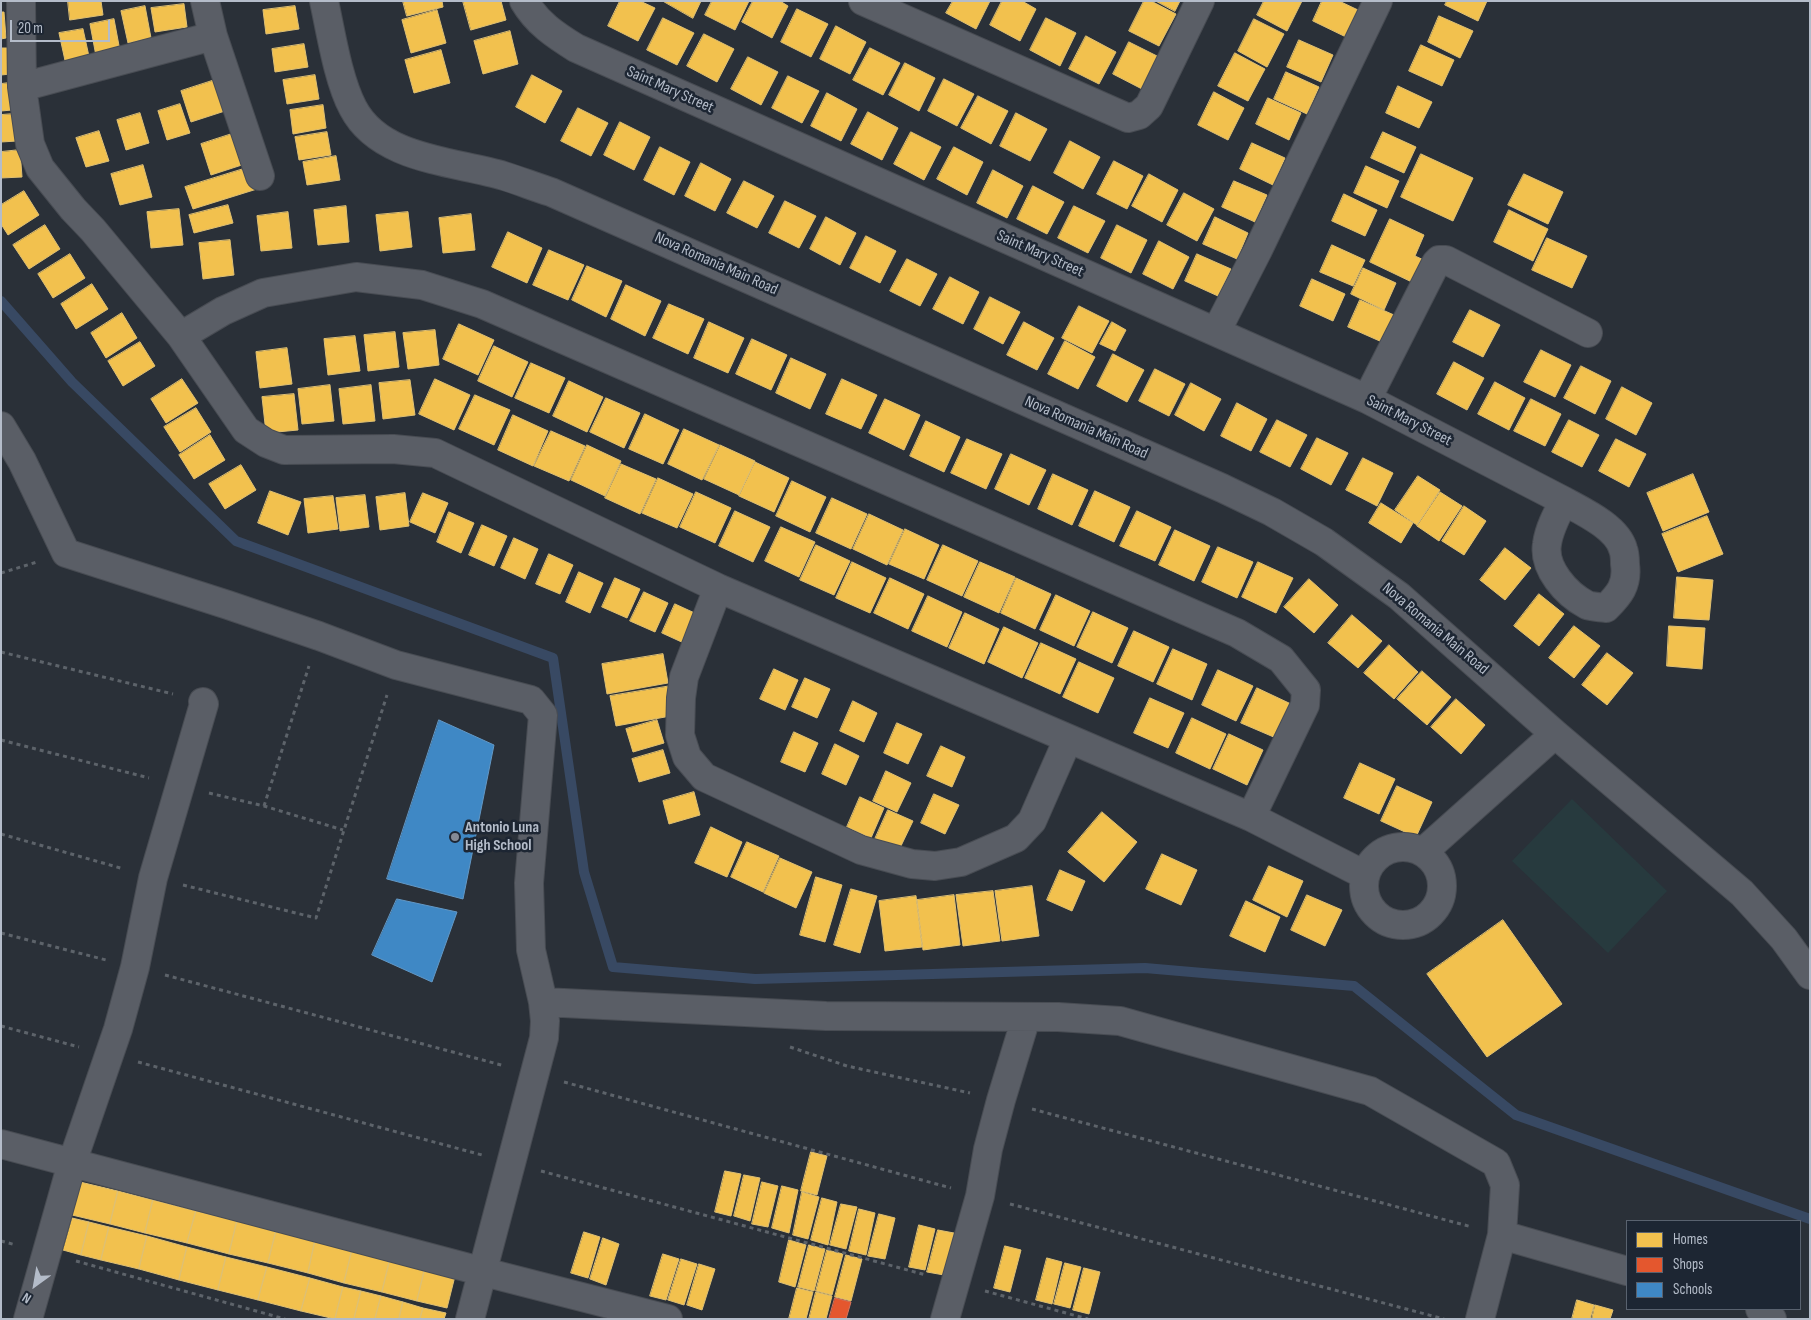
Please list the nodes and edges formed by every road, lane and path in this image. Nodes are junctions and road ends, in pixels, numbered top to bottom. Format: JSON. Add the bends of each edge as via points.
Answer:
{"nodes":[{"id":1,"x":21,"y":1,"type":"edge"},
{"id":2,"x":204,"y":1,"type":"edge"},
{"id":3,"x":324,"y":1,"type":"edge"},
{"id":4,"x":524,"y":1,"type":"edge"},
{"id":5,"x":863,"y":1,"type":"edge"},
{"id":6,"x":1200,"y":1,"type":"edge"},
{"id":7,"x":1378,"y":1,"type":"edge"},
{"id":8,"x":213,"y":36,"type":"junction"},
{"id":9,"x":22,"y":87,"type":"junction"},
{"id":10,"x":260,"y":176,"type":"dead end"},
{"id":11,"x":1216,"y":332,"type":"junction"},
{"id":12,"x":1588,"y":333,"type":"dead end"},
{"id":13,"x":181,"y":336,"type":"junction"},
{"id":14,"x":1367,"y":399,"type":"junction"},
{"id":15,"x":1,"y":426,"type":"edge"},
{"id":16,"x":1564,"y":501,"type":"dead end"},
{"id":17,"x":718,"y":588,"type":"junction"},
{"id":18,"x":319,"y":636,"type":"junction"},
{"id":19,"x":1,"y":652,"type":"edge"},
{"id":20,"x":396,"y":666,"type":"junction"},
{"id":21,"x":203,"y":702,"type":"joint"},
{"id":22,"x":1555,"y":734,"type":"junction"},
{"id":23,"x":1068,"y":739,"type":"junction"},
{"id":24,"x":1,"y":740,"type":"edge"},
{"id":25,"x":181,"y":786,"type":"junction"},
{"id":26,"x":264,"y":806,"type":"junction"},
{"id":27,"x":1251,"y":817,"type":"junction"},
{"id":28,"x":343,"y":830,"type":"junction"},
{"id":29,"x":1,"y":834,"type":"edge"},
{"id":30,"x":1422,"y":852,"type":"junction"},
{"id":31,"x":1365,"y":875,"type":"junction"},
{"id":32,"x":153,"y":878,"type":"junction"},
{"id":33,"x":1,"y":933,"type":"edge"},
{"id":34,"x":135,"y":967,"type":"junction"},
{"id":35,"x":1810,"y":975,"type":"edge"},
{"id":36,"x":543,"y":1002,"type":"junction"},
{"id":37,"x":1026,"y":1018,"type":"junction"},
{"id":38,"x":1,"y":1026,"type":"edge"},
{"id":39,"x":784,"y":1045,"type":"dead end"},
{"id":40,"x":110,"y":1055,"type":"junction"},
{"id":41,"x":536,"y":1074,"type":"junction"},
{"id":42,"x":1001,"y":1100,"type":"junction"},
{"id":43,"x":1,"y":1144,"type":"edge"},
{"id":44,"x":72,"y":1163,"type":"junction"},
{"id":45,"x":510,"y":1163,"type":"junction"},
{"id":46,"x":980,"y":1196,"type":"junction"},
{"id":47,"x":1502,"y":1235,"type":"junction"},
{"id":48,"x":1,"y":1241,"type":"edge"},
{"id":49,"x":46,"y":1253,"type":"junction"},
{"id":50,"x":1626,"y":1271,"type":"edge"},
{"id":51,"x":484,"y":1272,"type":"junction"},
{"id":52,"x":956,"y":1283,"type":"junction"},
{"id":53,"x":1761,"y":1310,"type":"edge"},
{"id":54,"x":28,"y":1319,"type":"edge"},
{"id":55,"x":285,"y":1319,"type":"edge"},
{"id":56,"x":470,"y":1319,"type":"edge"},
{"id":57,"x":668,"y":1319,"type":"edge"},
{"id":58,"x":945,"y":1319,"type":"edge"},
{"id":59,"x":1088,"y":1319,"type":"edge"},
{"id":60,"x":1444,"y":1319,"type":"edge"},
{"id":61,"x":1480,"y":1319,"type":"edge"},
{"id":62,"x":1772,"y":1319,"type":"edge"}],
"edges":[{"from":1,"to":9,"type":"street"},
{"from":2,"to":8,"type":"street"},
{"from":3,"to":22,"type":"street","name":"Nova Romania Main Road","via":[[343,82],[353,108],[367,128],[385,143],[550,192],[1272,512],[1324,542],[1400,596]]},
{"from":4,"to":11,"type":"street","name":"Saint Mary Street","via":[[550,32],[576,48]]},
{"from":5,"to":6,"type":"street","via":[[1128,118],[1139,115],[1149,106]]},
{"from":7,"to":11,"type":"street"},
{"from":8,"to":9,"type":"street"},
{"from":8,"to":10,"type":"street"},
{"from":9,"to":13,"type":"street","via":[[30,144],[40,168]]},
{"from":11,"to":14,"type":"street","name":"Saint Mary Street"},
{"from":12,"to":14,"type":"street","via":[[1446,260],[1439,260]]},
{"from":13,"to":17,"type":"street","via":[[246,430],[266,443],[284,450],[393,449],[435,453]]},
{"from":13,"to":27,"type":"street","via":[[223,311],[263,293],[356,277],[422,285],[482,304],[1238,633],[1281,658],[1306,690],[1305,705]]},
{"from":14,"to":16,"type":"street","name":"Saint Mary Street"},
{"from":15,"to":18,"type":"street","via":[[22,461],[66,553]]},
{"from":17,"to":23,"type":"street"},
{"from":17,"to":23,"type":"street","via":[[684,678],[680,735],[687,757],[704,777],[861,850],[912,864],[935,866],[962,862],[1016,838],[1032,821]]},
{"from":18,"to":20,"type":"street"},
{"from":18,"to":26,"type":"path"},
{"from":19,"to":21,"type":"path"},
{"from":20,"to":28,"type":"path"},
{"from":20,"to":36,"type":"street","via":[[531,700],[543,715],[529,883],[531,950]]},
{"from":21,"to":25,"type":"street"},
{"from":22,"to":30,"type":"street"},
{"from":22,"to":35,"type":"street","name":"Nova Romania Main Road","via":[[1742,893],[1784,939]]},
{"from":23,"to":27,"type":"street"},
{"from":24,"to":25,"type":"path"},
{"from":25,"to":26,"type":"path"},
{"from":25,"to":32,"type":"street"},
{"from":26,"to":28,"type":"path"},
{"from":27,"to":31,"type":"street"},
{"from":28,"to":32,"type":"path","via":[[316,918]]},
{"from":29,"to":32,"type":"path"},
{"from":30,"to":31,"type":"street","via":[[1396,848],[1381,853]]},
{"from":30,"to":31,"type":"street","via":[[1433,861],[1442,884],[1434,910],[1414,924],[1388,922],[1376,914],[1367,902]]},
{"from":32,"to":34,"type":"street"},
{"from":33,"to":34,"type":"path"},
{"from":34,"to":40,"type":"street"},
{"from":34,"to":41,"type":"path"},
{"from":36,"to":37,"type":"street","via":[[826,1016]]},
{"from":36,"to":41,"type":"street","via":[[546,1021]]},
{"from":37,"to":42,"type":"street"},
{"from":37,"to":47,"type":"street","via":[[1120,1021],[1370,1091],[1496,1162],[1504,1185]]},
{"from":38,"to":40,"type":"path"},
{"from":39,"to":42,"type":"path","via":[[847,1066]]},
{"from":40,"to":44,"type":"street"},
{"from":40,"to":45,"type":"path"},
{"from":41,"to":45,"type":"street"},
{"from":41,"to":46,"type":"path"},
{"from":42,"to":46,"type":"street"},
{"from":42,"to":47,"type":"path"},
{"from":43,"to":44,"type":"street"},
{"from":44,"to":49,"type":"street"},
{"from":44,"to":51,"type":"street"},
{"from":45,"to":51,"type":"street"},
{"from":45,"to":52,"type":"path"},
{"from":46,"to":52,"type":"street"},
{"from":46,"to":60,"type":"path"},
{"from":47,"to":50,"type":"street"},
{"from":47,"to":61,"type":"street"},
{"from":48,"to":49,"type":"path"},
{"from":49,"to":54,"type":"street"},
{"from":49,"to":55,"type":"path"},
{"from":51,"to":56,"type":"street"},
{"from":51,"to":57,"type":"street"},
{"from":52,"to":58,"type":"street"},
{"from":52,"to":59,"type":"path"},
{"from":53,"to":62,"type":"street"}]}
